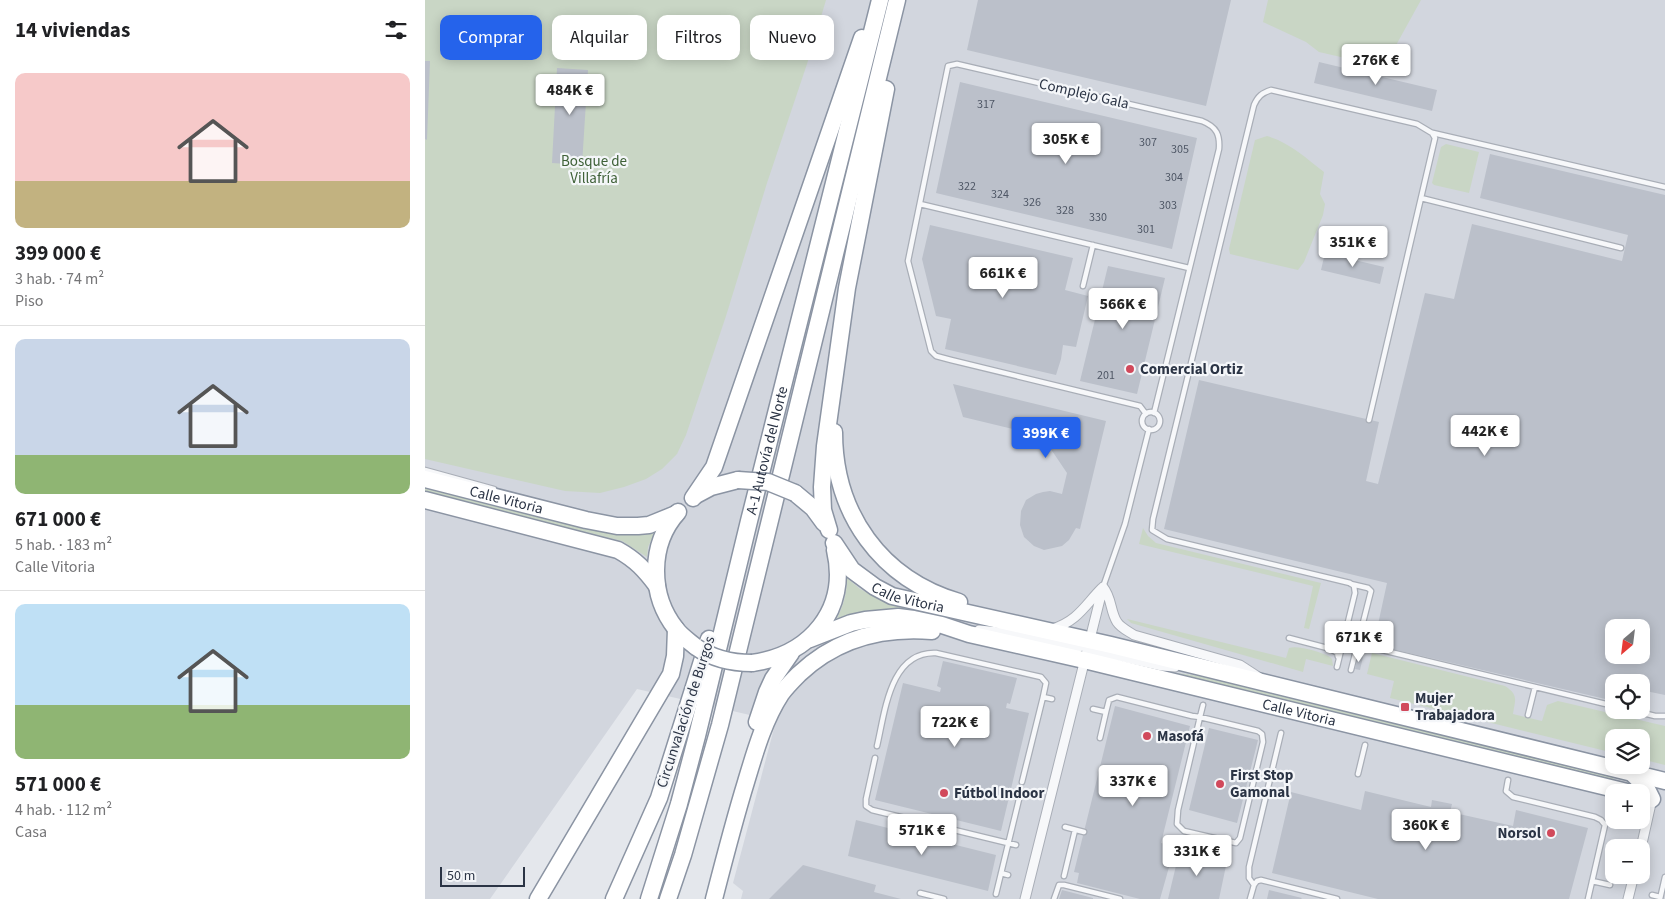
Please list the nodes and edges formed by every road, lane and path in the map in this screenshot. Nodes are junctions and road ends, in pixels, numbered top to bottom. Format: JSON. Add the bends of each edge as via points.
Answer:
{"nodes":[{"id":1,"x":873,"y":0,"type":"edge"},
{"id":2,"x":880,"y":0,"type":"edge"},
{"id":3,"x":897,"y":0,"type":"edge"},
{"id":4,"x":906,"y":0,"type":"edge"},
{"id":5,"x":1432,"y":133,"type":"junction"},
{"id":6,"x":1665,"y":187,"type":"edge"},
{"id":7,"x":1421,"y":198,"type":"junction"},
{"id":8,"x":920,"y":204,"type":"junction"},
{"id":9,"x":1093,"y":245,"type":"junction"},
{"id":10,"x":1621,"y":248,"type":"dead end"},
{"id":11,"x":1189,"y":268,"type":"junction"},
{"id":12,"x":1083,"y":286,"type":"dead end"},
{"id":13,"x":847,"y":288,"type":"junction"},
{"id":14,"x":1154,"y":413,"type":"junction"},
{"id":15,"x":1146,"y":414,"type":"junction"},
{"id":16,"x":1369,"y":420,"type":"dead end"},
{"id":17,"x":1149,"y":429,"type":"junction"},
{"id":18,"x":425,"y":470,"type":"edge"},
{"id":19,"x":425,"y":479,"type":"edge"},
{"id":20,"x":501,"y":491,"type":"dead end"},
{"id":21,"x":693,"y":498,"type":"junction"},
{"id":22,"x":425,"y":500,"type":"edge"},
{"id":23,"x":676,"y":514,"type":"junction"},
{"id":24,"x":749,"y":521,"type":"junction"},
{"id":25,"x":515,"y":530,"type":"dead end"},
{"id":26,"x":831,"y":536,"type":"junction"},
{"id":27,"x":567,"y":537,"type":"junction"},
{"id":28,"x":1350,"y":583,"type":"junction"},
{"id":29,"x":657,"y":586,"type":"junction"},
{"id":30,"x":1103,"y":587,"type":"junction"},
{"id":31,"x":676,"y":629,"type":"junction"},
{"id":32,"x":1044,"y":630,"type":"junction"},
{"id":33,"x":969,"y":634,"type":"junction"},
{"id":34,"x":1289,"y":638,"type":"dead end"},
{"id":35,"x":810,"y":639,"type":"junction"},
{"id":36,"x":1089,"y":640,"type":"junction"},
{"id":37,"x":1357,"y":644,"type":"junction"},
{"id":38,"x":792,"y":652,"type":"junction"},
{"id":39,"x":1339,"y":658,"type":"junction"},
{"id":40,"x":1084,"y":660,"type":"junction"},
{"id":41,"x":1193,"y":665,"type":"junction"},
{"id":42,"x":1337,"y":667,"type":"dead end"},
{"id":43,"x":1351,"y":670,"type":"dead end"},
{"id":44,"x":1266,"y":683,"type":"junction"},
{"id":45,"x":1535,"y":687,"type":"junction"},
{"id":46,"x":1043,"y":697,"type":"junction"},
{"id":47,"x":1052,"y":699,"type":"dead end"},
{"id":48,"x":1605,"y":704,"type":"edge"},
{"id":49,"x":1203,"y":705,"type":"dead end"},
{"id":50,"x":1093,"y":709,"type":"dead end"},
{"id":51,"x":1106,"y":712,"type":"junction"},
{"id":52,"x":1528,"y":715,"type":"dead end"},
{"id":53,"x":1650,"y":715,"type":"edge"},
{"id":54,"x":1665,"y":716,"type":"edge"},
{"id":55,"x":1200,"y":718,"type":"junction"},
{"id":56,"x":1281,"y":733,"type":"dead end"},
{"id":57,"x":1100,"y":738,"type":"dead end"},
{"id":58,"x":1365,"y":745,"type":"dead end"},
{"id":59,"x":877,"y":746,"type":"dead end"},
{"id":60,"x":875,"y":758,"type":"dead end"},
{"id":61,"x":1605,"y":767,"type":"edge"},
{"id":62,"x":1357,"y":774,"type":"dead end"},
{"id":63,"x":1632,"y":774,"type":"edge"},
{"id":64,"x":1635,"y":774,"type":"edge"},
{"id":65,"x":1508,"y":780,"type":"dead end"},
{"id":66,"x":1665,"y":781,"type":"edge"},
{"id":67,"x":1022,"y":782,"type":"dead end"},
{"id":68,"x":1605,"y":787,"type":"edge"},
{"id":69,"x":1021,"y":791,"type":"dead end"},
{"id":70,"x":1656,"y":797,"type":"edge"},
{"id":71,"x":1065,"y":827,"type":"dead end"},
{"id":72,"x":1075,"y":830,"type":"junction"},
{"id":73,"x":1084,"y":832,"type":"dead end"},
{"id":74,"x":731,"y":833,"type":"junction"},
{"id":75,"x":1644,"y":839,"type":"edge"},
{"id":76,"x":1008,"y":843,"type":"junction"},
{"id":77,"x":1016,"y":845,"type":"dead end"},
{"id":78,"x":1001,"y":873,"type":"junction"},
{"id":79,"x":1008,"y":875,"type":"dead end"},
{"id":80,"x":1064,"y":876,"type":"dead end"},
{"id":81,"x":1665,"y":877,"type":"edge"},
{"id":82,"x":1592,"y":881,"type":"junction"},
{"id":83,"x":1632,"y":884,"type":"edge"},
{"id":84,"x":1254,"y":885,"type":"junction"},
{"id":85,"x":1610,"y":885,"type":"dead end"},
{"id":86,"x":920,"y":893,"type":"dead end"},
{"id":87,"x":995,"y":894,"type":"dead end"},
{"id":88,"x":1652,"y":895,"type":"dead end"},
{"id":89,"x":1660,"y":898,"type":"edge"},
{"id":90,"x":538,"y":899,"type":"edge"},
{"id":91,"x":614,"y":899,"type":"edge"},
{"id":92,"x":649,"y":899,"type":"edge"},
{"id":93,"x":668,"y":899,"type":"edge"},
{"id":94,"x":714,"y":899,"type":"edge"},
{"id":95,"x":944,"y":899,"type":"edge"},
{"id":96,"x":1025,"y":899,"type":"edge"},
{"id":97,"x":1054,"y":899,"type":"edge"},
{"id":98,"x":1121,"y":899,"type":"edge"},
{"id":99,"x":1250,"y":899,"type":"edge"},
{"id":100,"x":1337,"y":899,"type":"edge"},
{"id":101,"x":1588,"y":899,"type":"edge"},
{"id":102,"x":1628,"y":899,"type":"edge"}],
"edges":[{"from":1,"to":21,"type":"highway","via":[[714,467]]},
{"from":2,"to":24,"type":"highway","name":"A-1 Autovía del Norte"},
{"from":3,"to":93,"type":"highway","name":"A-1 Autovía del Norte","via":[[720,725]]},
{"from":4,"to":13,"type":"highway"},
{"from":5,"to":6,"type":"lane"},
{"from":5,"to":7,"type":"lane","via":[[1435,138]]},
{"from":5,"to":28,"type":"lane","via":[[1417,124],[1285,92],[1271,90],[1257,98],[1152,524],[1155,533],[1167,539]]},
{"from":7,"to":10,"type":"lane"},
{"from":7,"to":16,"type":"lane"},
{"from":8,"to":9,"type":"lane"},
{"from":8,"to":11,"type":"lane","name":"Complejo Gala","via":[[948,66],[953,64],[1202,122],[1217,130],[1220,138]]},
{"from":8,"to":15,"type":"lane","name":"Complejo Gala","via":[[908,261],[931,351],[936,356],[1140,406]]},
{"from":9,"to":11,"type":"lane"},
{"from":9,"to":12,"type":"lane"},
{"from":11,"to":14,"type":"lane","name":"Complejo Gala"},
{"from":13,"to":26,"type":"highway","via":[[822,478],[823,510]]},
{"from":13,"to":32,"type":"highway","via":[[834,434],[837,472],[854,520],[881,556],[908,579],[949,599],[1021,617]]},
{"from":14,"to":15,"type":"lane"},
{"from":14,"to":17,"type":"lane","via":[[1159,424]]},
{"from":15,"to":17,"type":"lane","via":[[1143,422]]},
{"from":17,"to":30,"type":"lane","via":[[1125,524]]},
{"from":18,"to":20,"type":"lane"},
{"from":19,"to":23,"type":"highway","name":"Calle Vitoria","via":[[626,527],[649,524]]},
{"from":21,"to":23,"type":"highway"},
{"from":21,"to":26,"type":"highway","name":"Calle Vitoria","bridge":true,"via":[[711,487],[738,480],[768,482],[795,493],[813,508]]},
{"from":22,"to":27,"type":"highway","name":"Calle Vitoria"},
{"from":23,"to":29,"type":"highway","via":[[659,544],[655,567]]},
{"from":24,"to":91,"type":"highway","name":"Circunvalación de Burgos","via":[[659,798]]},
{"from":24,"to":92,"type":"highway","name":"A-1 Autovía del Norte","via":[[697,736]]},
{"from":25,"to":27,"type":"lane"},
{"from":26,"to":32,"type":"highway","name":"Calle Vitoria","via":[[852,570],[892,596]]},
{"from":26,"to":35,"type":"highway","via":[[839,564],[835,599]]},
{"from":27,"to":29,"type":"highway","name":"Calle Vitoria","via":[[623,553],[645,570]]},
{"from":28,"to":37,"type":"lane","via":[[1371,591]]},
{"from":28,"to":39,"type":"lane","via":[[1355,593]]},
{"from":29,"to":31,"type":"highway","via":[[659,598]]},
{"from":30,"to":32,"type":"street","via":[[1078,615],[1060,627]]},
{"from":30,"to":36,"type":"street"},
{"from":30,"to":44,"type":"street","via":[[1117,623],[1134,635],[1240,665]]},
{"from":31,"to":38,"type":"highway","bridge":true,"via":[[696,647],[724,660],[752,663]]},
{"from":31,"to":90,"type":"highway","via":[[671,674]]},
{"from":32,"to":36,"type":"highway","name":"Calle Vitoria"},
{"from":33,"to":35,"type":"highway","name":"Calle Vitoria","via":[[942,625],[897,617],[851,623]]},
{"from":33,"to":36,"type":"street","name":"Calle Vitoria","via":[[981,629],[1076,648]]},
{"from":33,"to":40,"type":"highway","name":"Calle Vitoria"},
{"from":33,"to":74,"type":"highway","via":[[885,632],[840,645],[807,667],[782,692],[771,711]]},
{"from":34,"to":39,"type":"lane","via":[[1331,649]]},
{"from":35,"to":38,"type":"highway"},
{"from":36,"to":40,"type":"street"},
{"from":36,"to":41,"type":"highway","name":"Calle Vitoria"},
{"from":37,"to":43,"type":"lane"},
{"from":37,"to":45,"type":"lane"},
{"from":38,"to":74,"type":"highway","via":[[764,698],[744,765]]},
{"from":39,"to":42,"type":"lane"},
{"from":40,"to":41,"type":"street","via":[[1101,652],[1167,667]]},
{"from":40,"to":68,"type":"highway","name":"Calle Vitoria"},
{"from":40,"to":96,"type":"street"},
{"from":41,"to":44,"type":"highway","name":"Calle Vitoria"},
{"from":44,"to":61,"type":"highway","name":"Calle Vitoria"},
{"from":45,"to":48,"type":"lane"},
{"from":45,"to":52,"type":"lane"},
{"from":46,"to":47,"type":"lane"},
{"from":46,"to":59,"type":"lane","via":[[1046,683],[1041,677],[926,652],[907,662],[896,676]]},
{"from":46,"to":67,"type":"lane"},
{"from":49,"to":55,"type":"lane"},
{"from":50,"to":51,"type":"lane"},
{"from":51,"to":55,"type":"lane","via":[[1109,700],[1117,697]]},
{"from":51,"to":57,"type":"lane"},
{"from":53,"to":54,"type":"lane"},
{"from":55,"to":55,"type":"lane","via":[[1177,824],[1184,830],[1236,843],[1240,838],[1263,734]]},
{"from":56,"to":84,"type":"lane","via":[[1249,867],[1249,878]]},
{"from":58,"to":62,"type":"lane"},
{"from":60,"to":76,"type":"lane","via":[[866,799],[866,806],[872,810]]},
{"from":63,"to":70,"type":"highway"},
{"from":64,"to":66,"type":"highway","name":"Calle Vitoria"},
{"from":65,"to":82,"type":"lane","via":[[1506,791],[1513,797],[1601,820],[1605,825]]},
{"from":69,"to":76,"type":"lane"},
{"from":70,"to":75,"type":"street"},
{"from":71,"to":72,"type":"lane"},
{"from":72,"to":73,"type":"lane"},
{"from":72,"to":80,"type":"lane"},
{"from":74,"to":94,"type":"highway"},
{"from":76,"to":77,"type":"lane"},
{"from":76,"to":78,"type":"lane"},
{"from":78,"to":79,"type":"lane"},
{"from":78,"to":87,"type":"lane"},
{"from":81,"to":89,"type":"lane"},
{"from":82,"to":85,"type":"lane"},
{"from":82,"to":101,"type":"lane"},
{"from":83,"to":102,"type":"street"},
{"from":84,"to":99,"type":"lane"},
{"from":84,"to":100,"type":"lane","via":[[1261,880]]},
{"from":86,"to":95,"type":"lane"},
{"from":88,"to":89,"type":"lane"},
{"from":97,"to":98,"type":"lane","via":[[1059,885]]}]}
